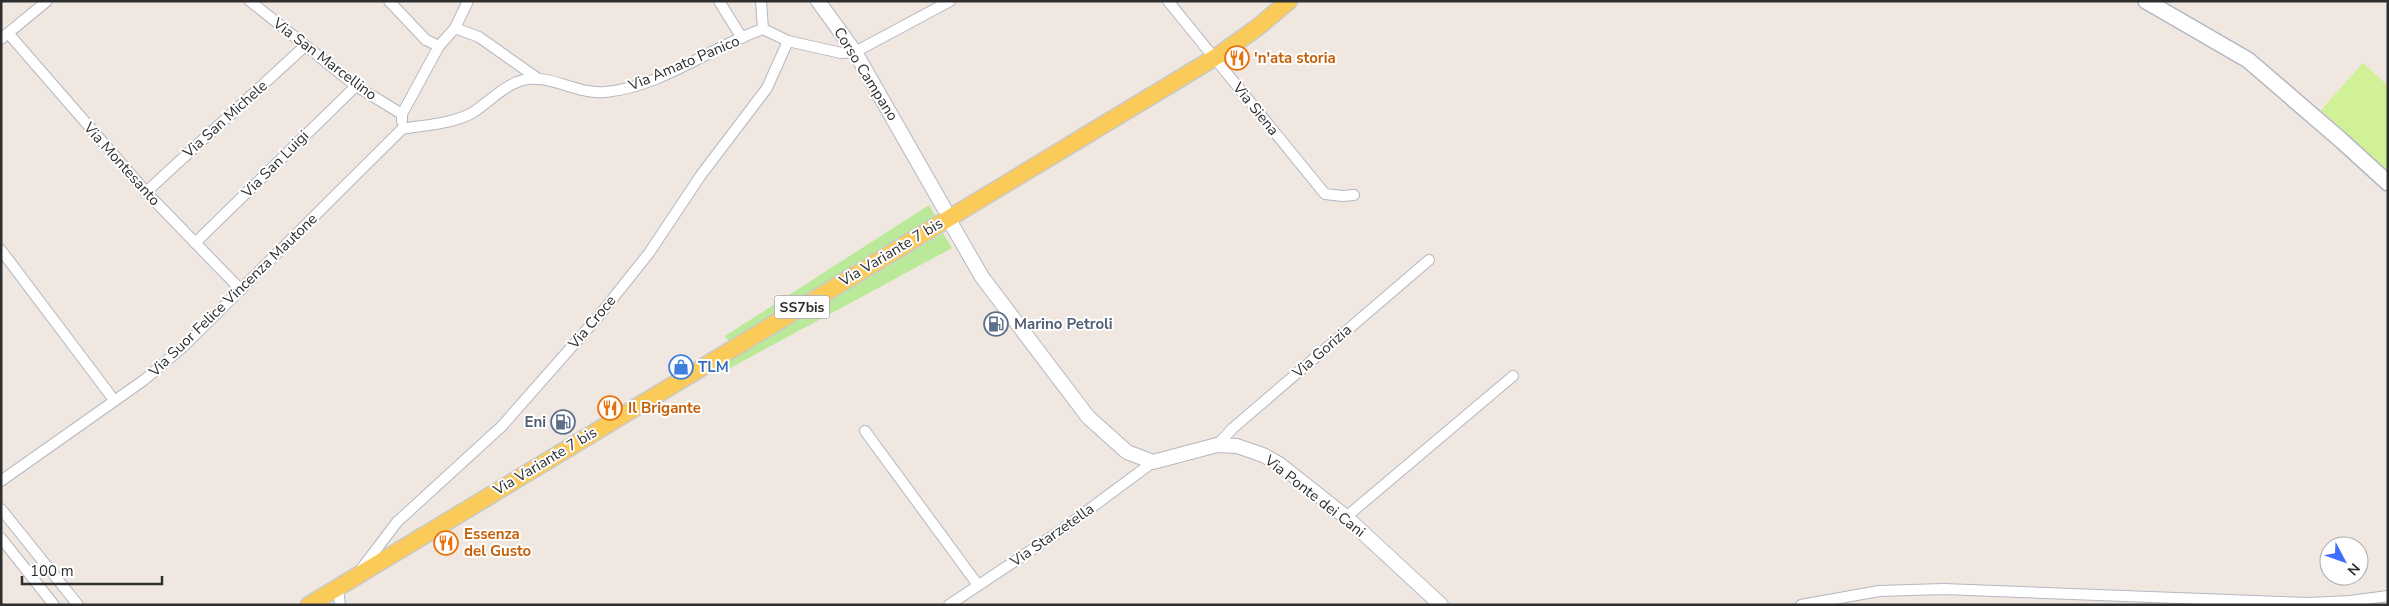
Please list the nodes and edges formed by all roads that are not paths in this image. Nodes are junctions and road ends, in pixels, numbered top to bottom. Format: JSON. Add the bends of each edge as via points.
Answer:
{"nodes":[{"id":1,"x":48,"y":1,"type":"edge"},
{"id":2,"x":250,"y":1,"type":"edge"},
{"id":3,"x":389,"y":1,"type":"edge"},
{"id":4,"x":468,"y":1,"type":"edge"},
{"id":5,"x":719,"y":1,"type":"edge"},
{"id":6,"x":761,"y":1,"type":"edge"},
{"id":7,"x":818,"y":1,"type":"edge"},
{"id":8,"x":950,"y":1,"type":"edge"},
{"id":9,"x":1168,"y":1,"type":"edge"},
{"id":10,"x":1289,"y":1,"type":"edge"},
{"id":11,"x":2146,"y":1,"type":"edge"},
{"id":12,"x":455,"y":28,"type":"junction"},
{"id":13,"x":763,"y":29,"type":"junction"},
{"id":14,"x":5,"y":36,"type":"edge"},
{"id":15,"x":742,"y":38,"type":"junction"},
{"id":16,"x":788,"y":41,"type":"junction"},
{"id":17,"x":305,"y":46,"type":"junction"},
{"id":18,"x":439,"y":46,"type":"junction"},
{"id":19,"x":855,"y":52,"type":"junction"},
{"id":20,"x":1214,"y":57,"type":"junction"},
{"id":21,"x":537,"y":78,"type":"junction"},
{"id":22,"x":356,"y":86,"type":"junction"},
{"id":23,"x":402,"y":114,"type":"junction"},
{"id":24,"x":402,"y":128,"type":"junction"},
{"id":25,"x":2388,"y":183,"type":"edge"},
{"id":26,"x":146,"y":192,"type":"junction"},
{"id":27,"x":1354,"y":194,"type":"dead end"},
{"id":28,"x":944,"y":208,"type":"dead end"},
{"id":29,"x":952,"y":225,"type":"dead end"},
{"id":30,"x":195,"y":243,"type":"junction"},
{"id":31,"x":1,"y":250,"type":"edge"},
{"id":32,"x":1429,"y":260,"type":"dead end"},
{"id":33,"x":241,"y":290,"type":"junction"},
{"id":34,"x":1513,"y":376,"type":"dead end"},
{"id":35,"x":114,"y":400,"type":"junction"},
{"id":36,"x":865,"y":431,"type":"dead end"},
{"id":37,"x":1217,"y":445,"type":"junction"},
{"id":38,"x":1153,"y":462,"type":"junction"},
{"id":39,"x":1,"y":481,"type":"edge"},
{"id":40,"x":1,"y":510,"type":"edge"},
{"id":41,"x":1346,"y":517,"type":"junction"},
{"id":42,"x":1,"y":538,"type":"edge"},
{"id":43,"x":358,"y":574,"type":"junction"},
{"id":44,"x":978,"y":585,"type":"junction"},
{"id":45,"x":338,"y":588,"type":"junction"},
{"id":46,"x":2388,"y":596,"type":"edge"},
{"id":47,"x":962,"y":601,"type":"edge"},
{"id":48,"x":54,"y":605,"type":"edge"},
{"id":49,"x":78,"y":605,"type":"edge"},
{"id":50,"x":309,"y":605,"type":"edge"},
{"id":51,"x":340,"y":605,"type":"edge"},
{"id":52,"x":949,"y":605,"type":"edge"},
{"id":53,"x":1441,"y":605,"type":"edge"},
{"id":54,"x":1801,"y":605,"type":"edge"}],
"edges":[{"from":1,"to":14,"type":"street"},
{"from":2,"to":17,"type":"street","name":"Via San Marcellino"},
{"from":3,"to":18,"type":"street","via":[[426,40]]},
{"from":4,"to":12,"type":"street"},
{"from":5,"to":15,"type":"street"},
{"from":6,"to":13,"type":"street"},
{"from":7,"to":19,"type":"street","name":"Corso Campano"},
{"from":8,"to":19,"type":"street"},
{"from":9,"to":20,"type":"street","name":"Via Siena"},
{"from":10,"to":20,"type":"main road","name":"Via Variante 7 bis","number":"SS7bis"},
{"from":11,"to":25,"type":"main road","via":[[2248,60]]},
{"from":12,"to":18,"type":"street"},
{"from":12,"to":21,"type":"street","via":[[479,38]]},
{"from":13,"to":15,"type":"street","name":"Via Amato Panico"},
{"from":13,"to":16,"type":"street"},
{"from":14,"to":26,"type":"street","name":"Via Montesanto"},
{"from":15,"to":21,"type":"street","name":"Via Amato Panico","via":[[668,73],[613,91],[575,89]]},
{"from":16,"to":19,"type":"street","via":[[841,53]]},
{"from":16,"to":43,"type":"street","name":"Via Croce","via":[[767,88],[598,317],[502,426],[397,522]]},
{"from":17,"to":22,"type":"street","name":"Via San Marcellino"},
{"from":17,"to":26,"type":"street","name":"Via San Michele"},
{"from":18,"to":23,"type":"street"},
{"from":19,"to":28,"type":"street","name":"Corso Campano"},
{"from":20,"to":27,"type":"street","name":"Via Siena","via":[[1325,194]]},
{"from":20,"to":43,"type":"main road","name":"Via Variante 7 bis","number":"SS7bis"},
{"from":21,"to":24,"type":"street","via":[[513,84],[471,113]]},
{"from":22,"to":23,"type":"street","name":"Via San Marcellino"},
{"from":22,"to":30,"type":"street","name":"Via San Luigi"},
{"from":23,"to":24,"type":"street"},
{"from":24,"to":33,"type":"street","name":"Via Suor Felice Vincenza Mautone"},
{"from":26,"to":30,"type":"street","name":"Via Montesanto"},
{"from":29,"to":38,"type":"street","via":[[982,277],[1088,417],[1127,452]]},
{"from":30,"to":33,"type":"street","name":"Via Montesanto"},
{"from":31,"to":35,"type":"street"},
{"from":32,"to":37,"type":"street","name":"Via Gorizia"},
{"from":33,"to":35,"type":"street","name":"Via Suor Felice Vincenza Mautone","via":[[144,380]]},
{"from":34,"to":41,"type":"street"},
{"from":35,"to":39,"type":"street","name":"Via Suor Felice Vincenza Mautone"},
{"from":36,"to":44,"type":"street"},
{"from":37,"to":38,"type":"street","name":"Via Ponte dei Cani"},
{"from":37,"to":41,"type":"street","name":"Via Ponte dei Cani","via":[[1237,446],[1262,455]]},
{"from":38,"to":44,"type":"street","name":"Via Starzetella","via":[[1060,531]]},
{"from":40,"to":49,"type":"street"},
{"from":41,"to":53,"type":"street","name":"Via Ponte dei Cani"},
{"from":42,"to":48,"type":"street"},
{"from":43,"to":45,"type":"main road","name":"Via Variante 7 bis","number":"SS7bis"},
{"from":44,"to":47,"type":"street","name":"Via Starzetella"},
{"from":45,"to":50,"type":"main road","name":"Via Variante 7 bis","number":"SS7bis"},
{"from":45,"to":51,"type":"street"},
{"from":46,"to":54,"type":"street","via":[[2308,603],[1879,590]]},
{"from":47,"to":52,"type":"street","name":"Via Starzetella"}]}
